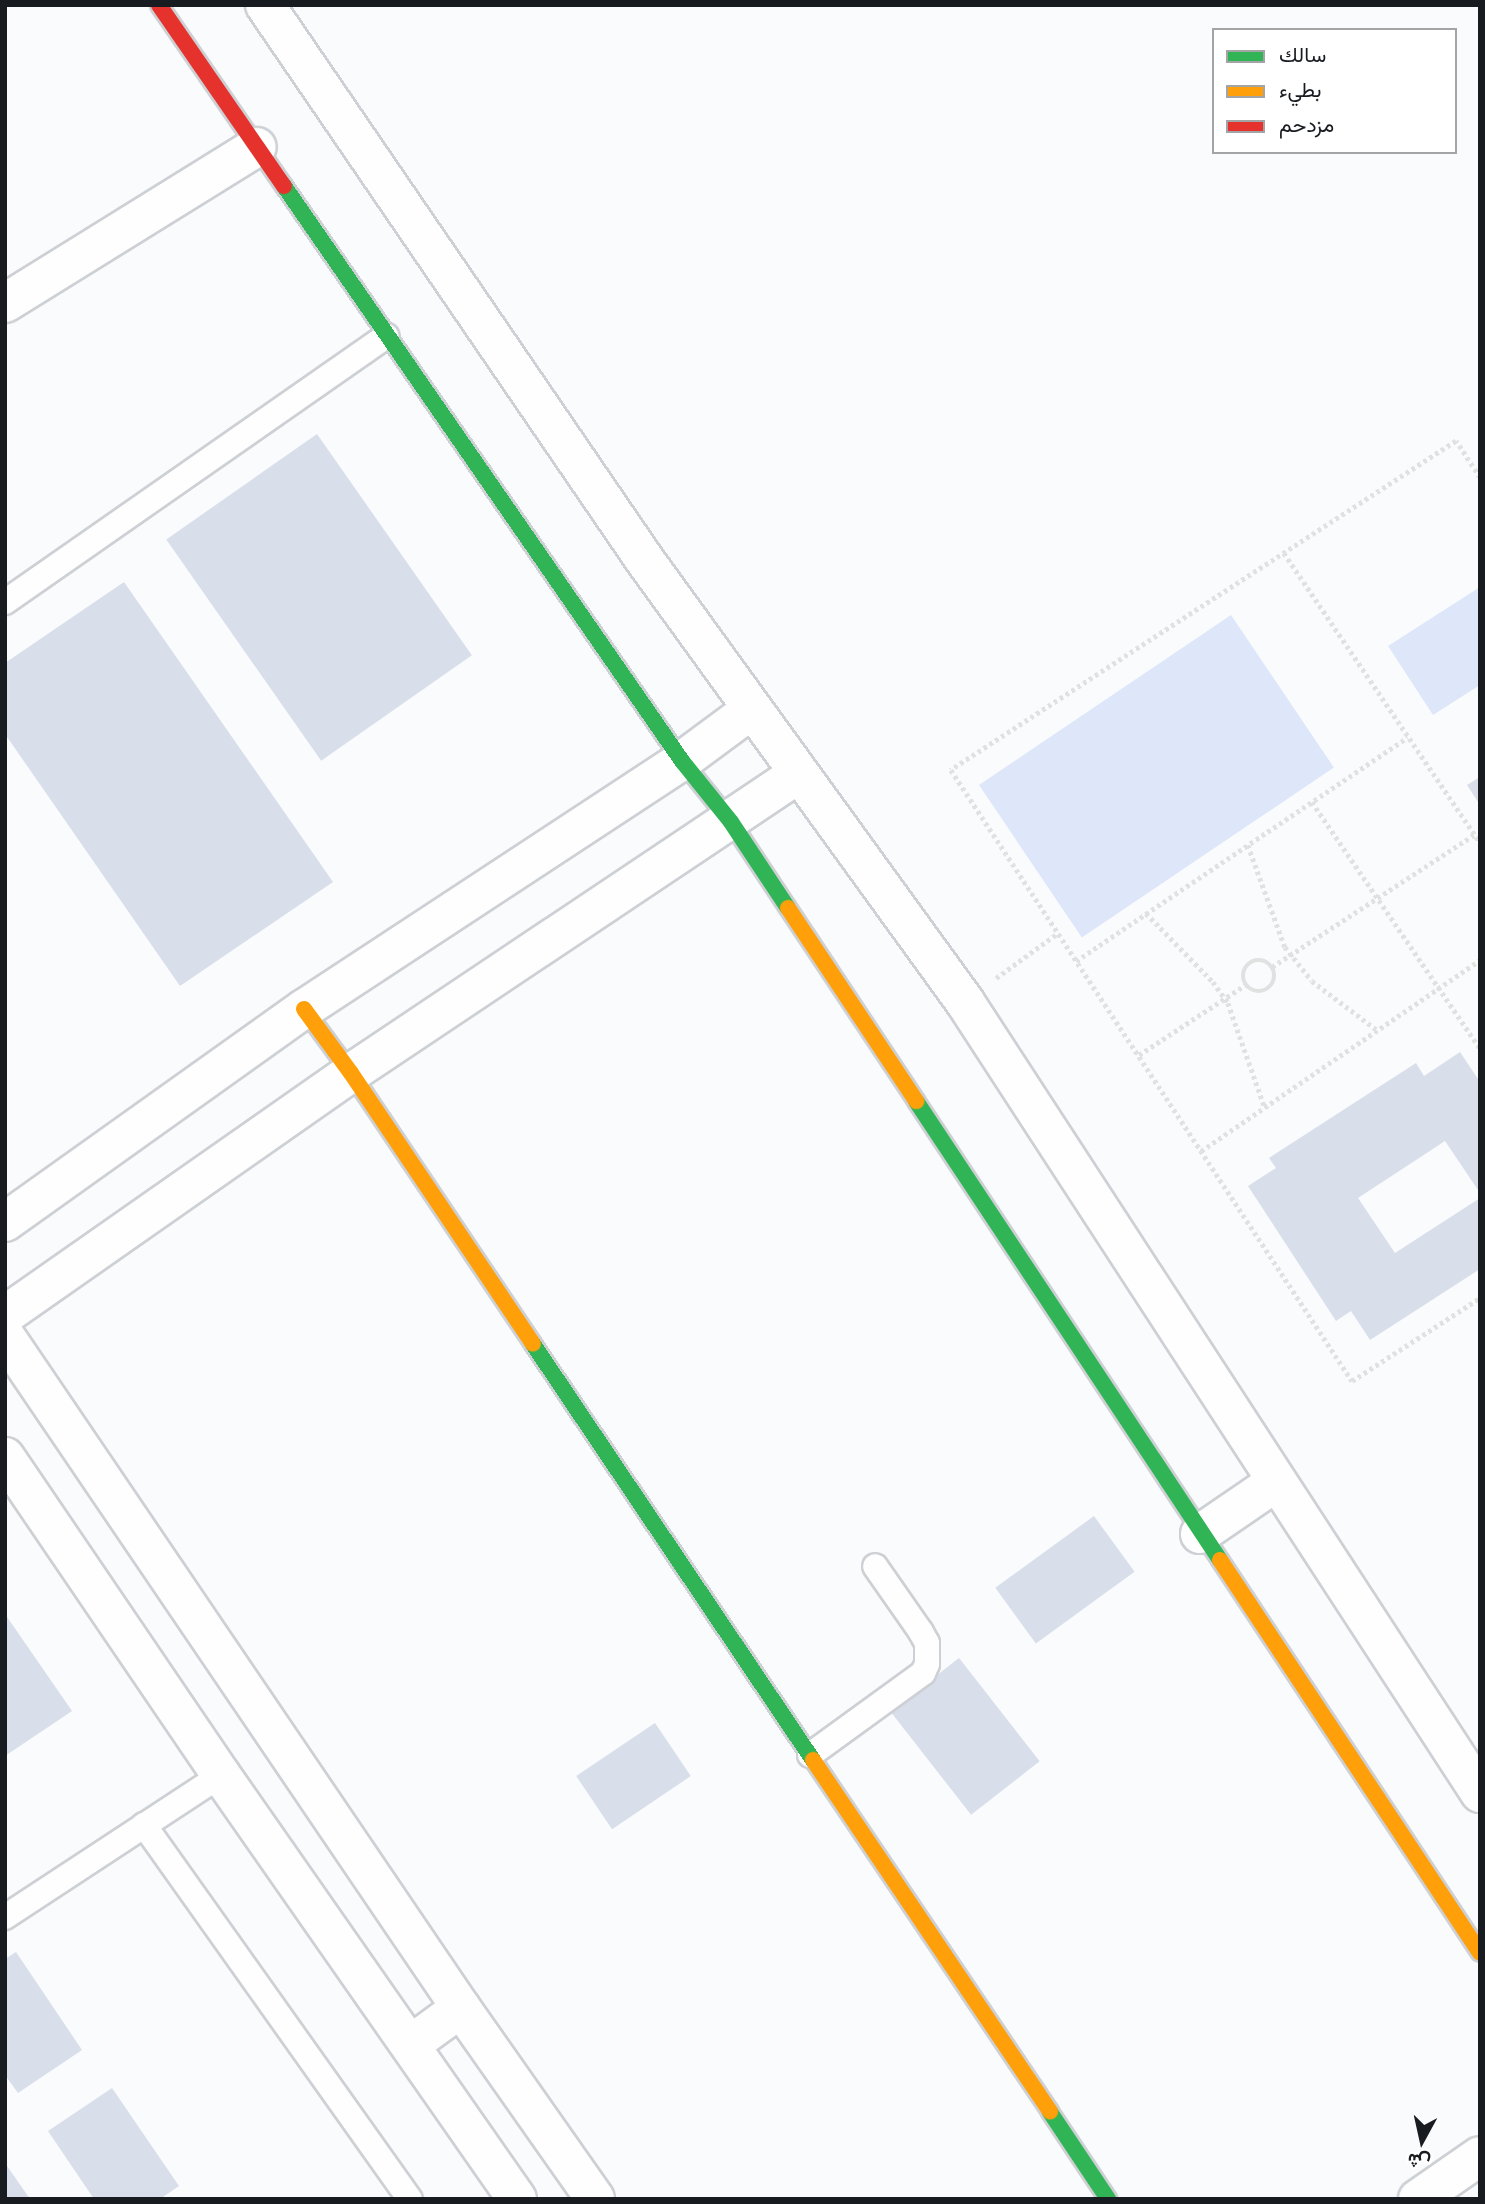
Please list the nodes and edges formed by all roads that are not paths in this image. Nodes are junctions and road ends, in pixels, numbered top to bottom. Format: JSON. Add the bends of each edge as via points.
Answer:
{"nodes":[{"id":1,"x":159,"y":5,"type":"edge"},
{"id":2,"x":265,"y":5,"type":"edge"},
{"id":3,"x":257,"y":146,"type":"junction"},
{"id":4,"x":5,"y":303,"type":"edge"},
{"id":5,"x":386,"y":336,"type":"junction"},
{"id":6,"x":5,"y":602,"type":"edge"},
{"id":7,"x":751,"y":710,"type":"junction"},
{"id":8,"x":682,"y":761,"type":"junction"},
{"id":9,"x":798,"y":774,"type":"junction"},
{"id":10,"x":731,"y":822,"type":"junction"},
{"id":11,"x":304,"y":1009,"type":"junction"},
{"id":12,"x":351,"y":1073,"type":"junction"},
{"id":13,"x":5,"y":1222,"type":"edge"},
{"id":14,"x":5,"y":1315,"type":"edge"},
{"id":15,"x":5,"y":1336,"type":"edge"},
{"id":16,"x":5,"y":1457,"type":"edge"},
{"id":17,"x":1276,"y":1482,"type":"junction"},
{"id":18,"x":1200,"y":1534,"type":"junction"},
{"id":19,"x":875,"y":1566,"type":"dead end"},
{"id":20,"x":810,"y":1755,"type":"junction"},
{"id":21,"x":221,"y":1775,"type":"junction"},
{"id":22,"x":1480,"y":1793,"type":"edge"},
{"id":23,"x":144,"y":1825,"type":"junction"},
{"id":24,"x":5,"y":1917,"type":"edge"},
{"id":25,"x":1480,"y":1953,"type":"edge"},
{"id":26,"x":461,"y":2008,"type":"junction"},
{"id":27,"x":410,"y":2045,"type":"junction"},
{"id":28,"x":1480,"y":2156,"type":"edge"},
{"id":29,"x":410,"y":2199,"type":"edge"},
{"id":30,"x":517,"y":2199,"type":"edge"},
{"id":31,"x":595,"y":2199,"type":"edge"},
{"id":32,"x":1108,"y":2199,"type":"edge"},
{"id":33,"x":1418,"y":2199,"type":"edge"}],
"edges":[{"from":1,"to":3,"type":"street"},
{"from":2,"to":7,"type":"street"},
{"from":3,"to":4,"type":"street"},
{"from":3,"to":5,"type":"street"},
{"from":5,"to":6,"type":"lane"},
{"from":5,"to":8,"type":"street"},
{"from":7,"to":8,"type":"street"},
{"from":7,"to":9,"type":"street"},
{"from":8,"to":10,"type":"street"},
{"from":8,"to":11,"type":"street"},
{"from":9,"to":10,"type":"street"},
{"from":9,"to":17,"type":"street","via":[[965,1002]]},
{"from":10,"to":12,"type":"street"},
{"from":10,"to":18,"type":"street"},
{"from":11,"to":12,"type":"street"},
{"from":11,"to":13,"type":"street"},
{"from":12,"to":14,"type":"street"},
{"from":12,"to":20,"type":"street"},
{"from":15,"to":26,"type":"street"},
{"from":16,"to":21,"type":"street"},
{"from":17,"to":18,"type":"street"},
{"from":17,"to":22,"type":"street"},
{"from":18,"to":25,"type":"street"},
{"from":19,"to":20,"type":"lane","via":[[927,1643],[927,1664],[923,1673]]},
{"from":20,"to":32,"type":"street"},
{"from":21,"to":23,"type":"lane"},
{"from":21,"to":27,"type":"street"},
{"from":23,"to":24,"type":"lane"},
{"from":23,"to":29,"type":"lane"},
{"from":26,"to":27,"type":"street"},
{"from":26,"to":31,"type":"street"},
{"from":27,"to":30,"type":"street"},
{"from":28,"to":33,"type":"street"}]}
